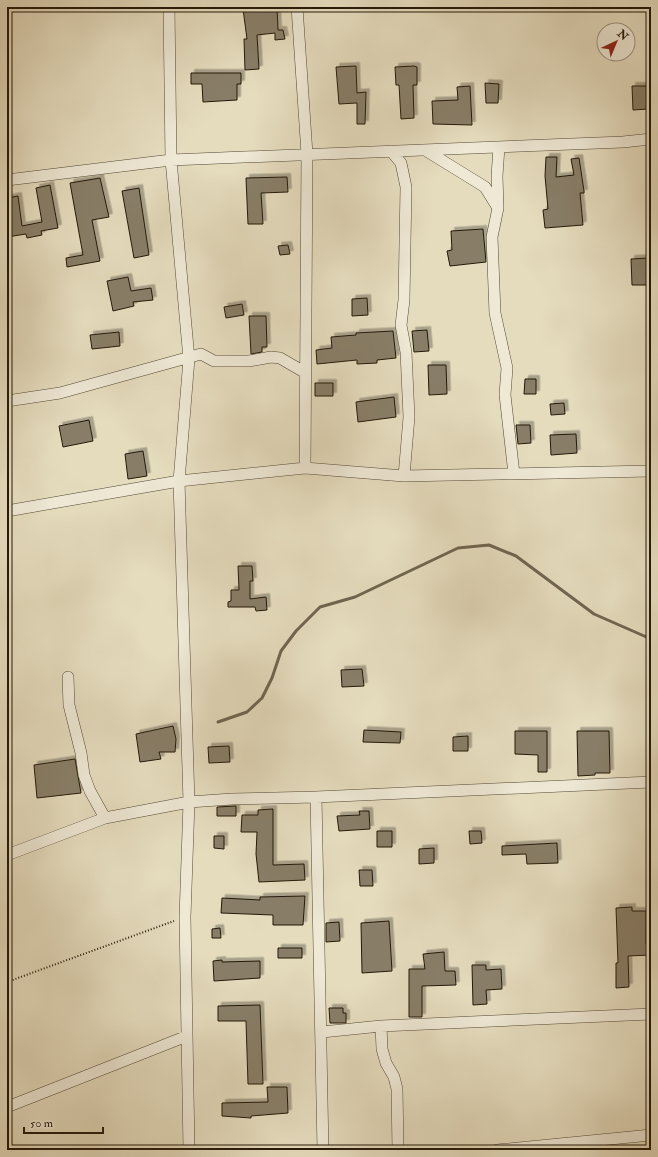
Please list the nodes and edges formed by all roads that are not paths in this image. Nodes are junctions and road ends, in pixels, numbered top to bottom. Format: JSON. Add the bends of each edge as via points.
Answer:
{"nodes":[{"id":1,"x":169,"y":7,"type":"edge"},
{"id":2,"x":296,"y":7,"type":"edge"},
{"id":3,"x":651,"y":139,"type":"edge"},
{"id":4,"x":499,"y":147,"type":"junction"},
{"id":5,"x":425,"y":149,"type":"junction"},
{"id":6,"x":391,"y":151,"type":"junction"},
{"id":7,"x":307,"y":154,"type":"junction"},
{"id":8,"x":171,"y":160,"type":"junction"},
{"id":9,"x":7,"y":180,"type":"edge"},
{"id":10,"x":498,"y":208,"type":"junction"},
{"id":11,"x":189,"y":359,"type":"junction"},
{"id":12,"x":306,"y":373,"type":"junction"},
{"id":13,"x":7,"y":401,"type":"edge"},
{"id":14,"x":305,"y":468,"type":"junction"},
{"id":15,"x":651,"y":471,"type":"edge"},
{"id":16,"x":514,"y":474,"type":"junction"},
{"id":17,"x":404,"y":476,"type":"junction"},
{"id":18,"x":179,"y":481,"type":"junction"},
{"id":19,"x":7,"y":511,"type":"edge"},
{"id":20,"x":68,"y":677,"type":"dead end"},
{"id":21,"x":651,"y":782,"type":"edge"},
{"id":22,"x":316,"y":797,"type":"junction"},
{"id":23,"x":189,"y":802,"type":"junction"},
{"id":24,"x":105,"y":818,"type":"junction"},
{"id":25,"x":8,"y":853,"type":"edge"},
{"id":26,"x":651,"y":1014,"type":"edge"},
{"id":27,"x":381,"y":1026,"type":"junction"},
{"id":28,"x":322,"y":1032,"type":"junction"},
{"id":29,"x":187,"y":1036,"type":"junction"},
{"id":30,"x":7,"y":1106,"type":"edge"},
{"id":31,"x":651,"y":1136,"type":"edge"},
{"id":32,"x":189,"y":1150,"type":"edge"},
{"id":33,"x":323,"y":1150,"type":"edge"},
{"id":34,"x":398,"y":1150,"type":"edge"},
{"id":35,"x":497,"y":1150,"type":"edge"}],
"edges":[{"from":1,"to":8,"type":"street"},
{"from":2,"to":7,"type":"street"},
{"from":3,"to":4,"type":"street"},
{"from":4,"to":5,"type":"street"},
{"from":4,"to":10,"type":"street"},
{"from":5,"to":6,"type":"street"},
{"from":5,"to":10,"type":"street","via":[[485,187]]},
{"from":6,"to":7,"type":"street"},
{"from":6,"to":17,"type":"street","via":[[401,163],[406,186],[404,300],[401,325],[406,352],[409,416]]},
{"from":7,"to":8,"type":"street"},
{"from":7,"to":12,"type":"street"},
{"from":8,"to":9,"type":"street"},
{"from":8,"to":11,"type":"street"},
{"from":10,"to":16,"type":"street","via":[[492,237],[495,313],[507,368],[505,395]]},
{"from":11,"to":12,"type":"street","via":[[201,354],[214,361],[280,358]]},
{"from":11,"to":13,"type":"street","via":[[60,393]]},
{"from":11,"to":18,"type":"street"},
{"from":12,"to":14,"type":"street"},
{"from":14,"to":17,"type":"street"},
{"from":14,"to":18,"type":"street"},
{"from":15,"to":16,"type":"street"},
{"from":16,"to":17,"type":"street"},
{"from":18,"to":19,"type":"street"},
{"from":18,"to":23,"type":"street"},
{"from":20,"to":24,"type":"street","via":[[69,705],[84,775]]},
{"from":21,"to":22,"type":"street"},
{"from":22,"to":23,"type":"street"},
{"from":22,"to":28,"type":"street"},
{"from":23,"to":24,"type":"street"},
{"from":23,"to":29,"type":"street","via":[[185,917]]},
{"from":24,"to":25,"type":"street"},
{"from":26,"to":27,"type":"street"},
{"from":27,"to":28,"type":"street"},
{"from":27,"to":34,"type":"street","via":[[382,1049],[394,1077],[396,1089]]},
{"from":28,"to":33,"type":"street"},
{"from":29,"to":30,"type":"street"},
{"from":29,"to":32,"type":"street"},
{"from":31,"to":35,"type":"street"}]}
